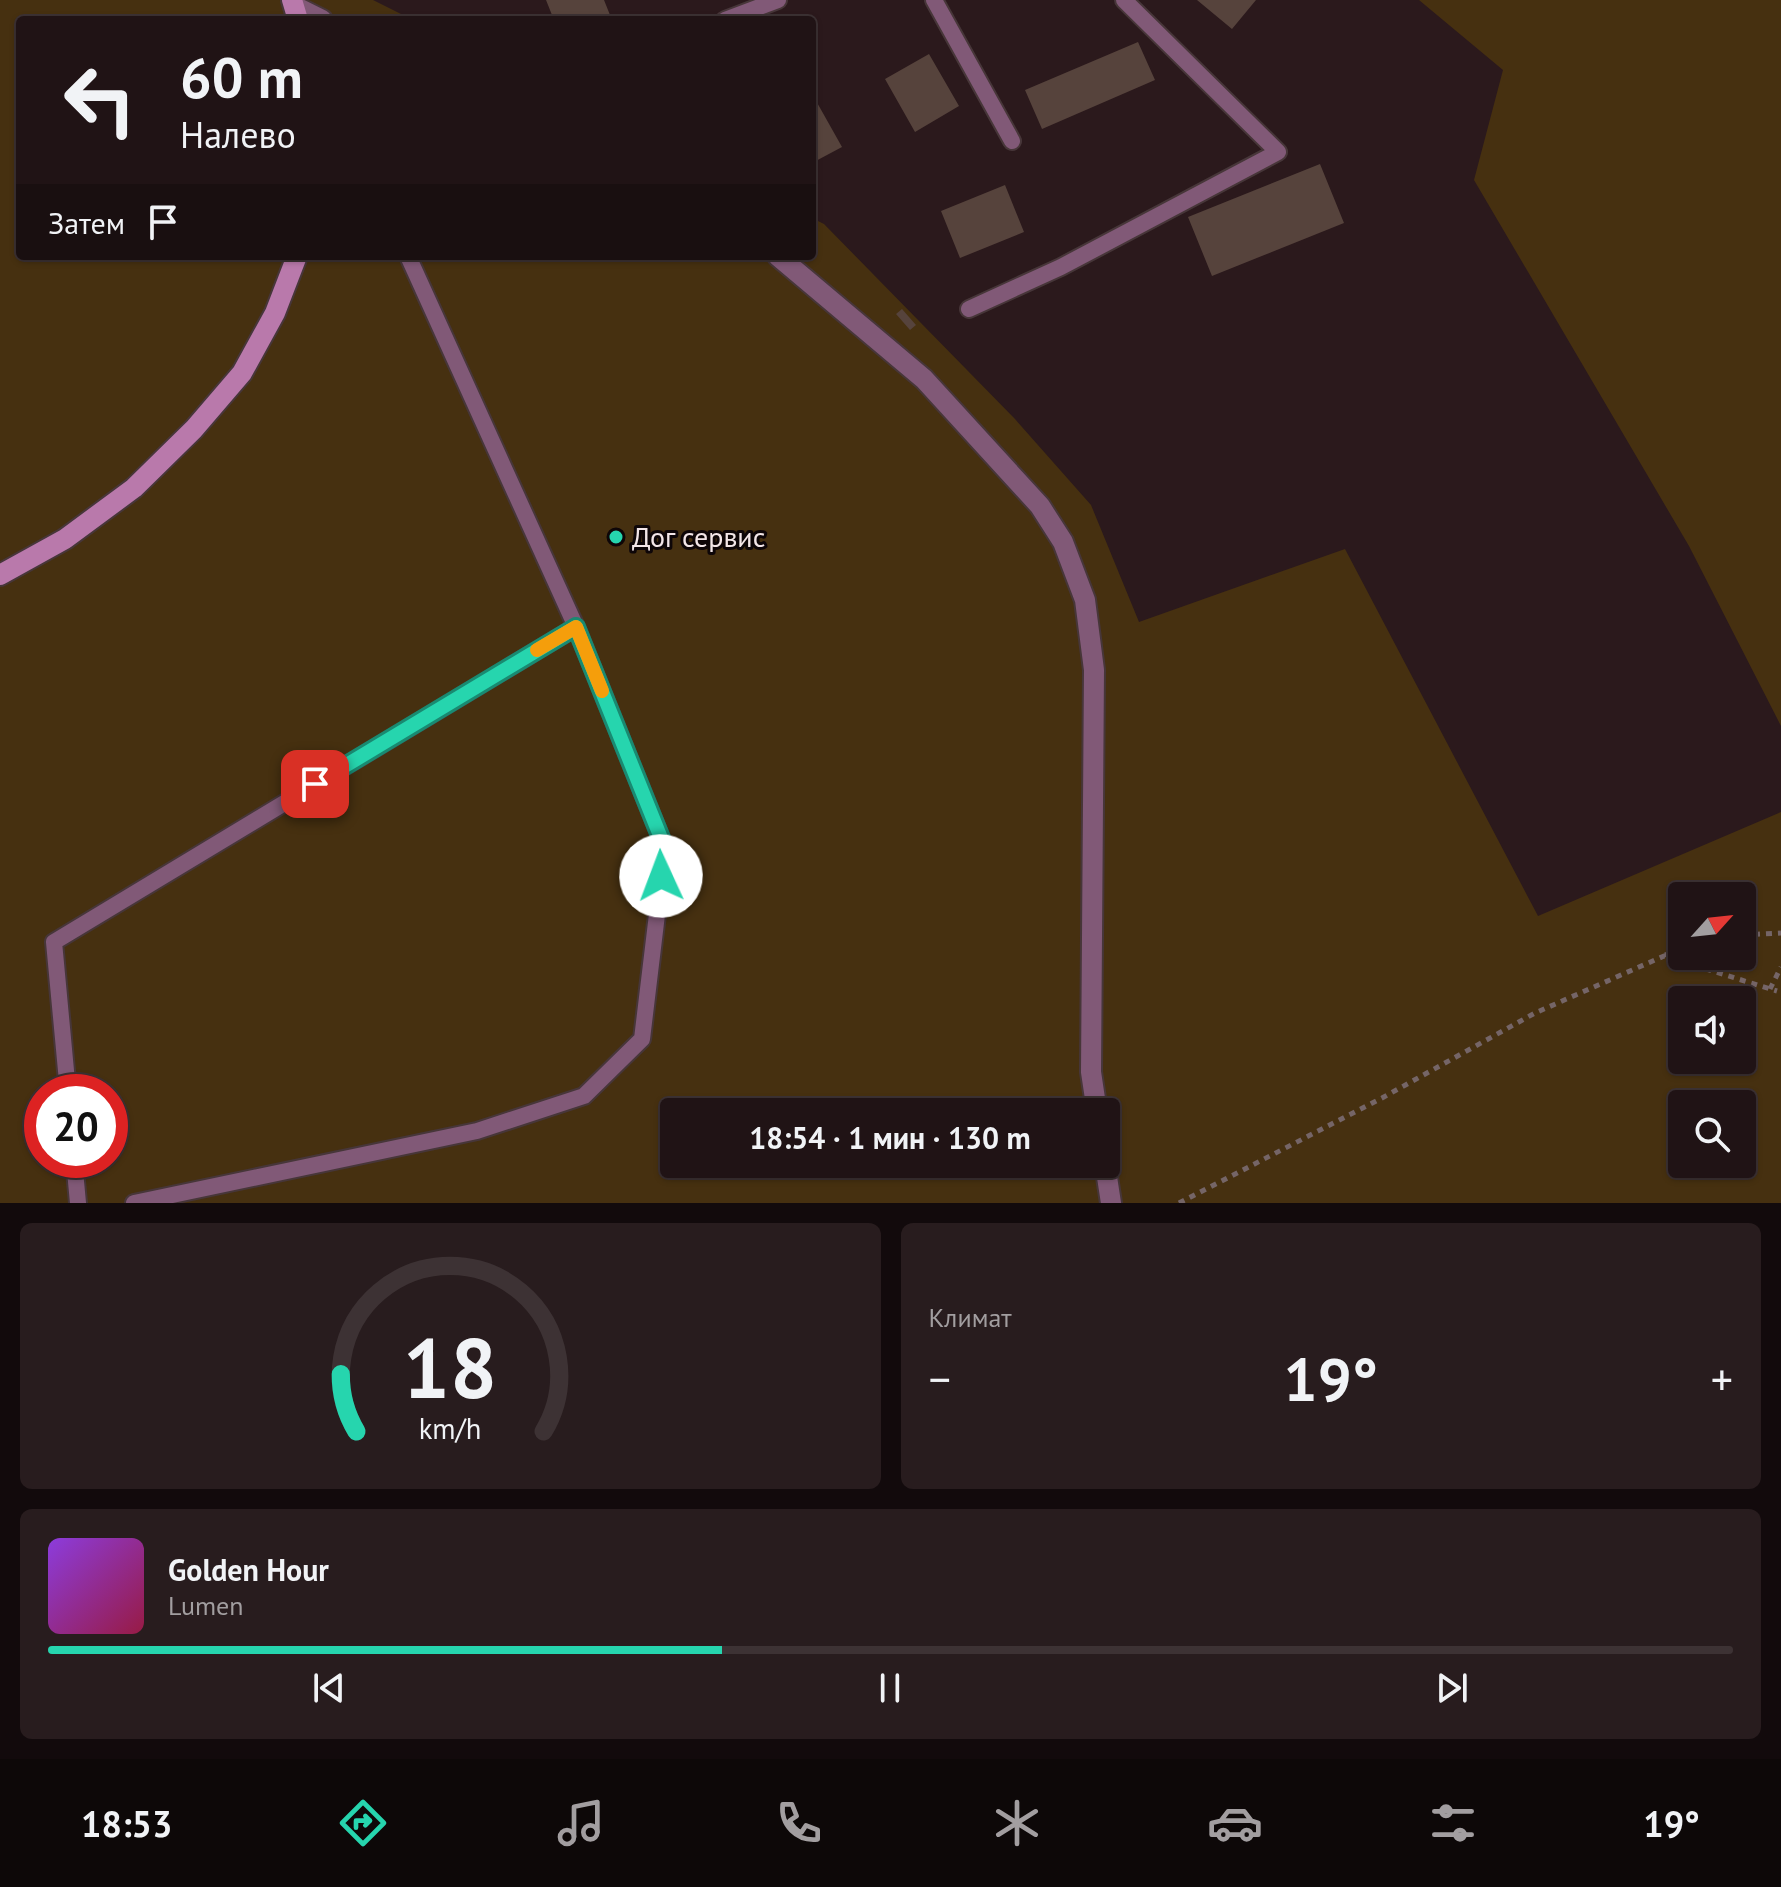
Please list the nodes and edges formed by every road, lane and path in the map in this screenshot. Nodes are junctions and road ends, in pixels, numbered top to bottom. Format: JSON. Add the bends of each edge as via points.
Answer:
{"nodes":[{"id":1,"x":778,"y":0,"type":"edge"},
{"id":2,"x":934,"y":0,"type":"edge"},
{"id":3,"x":1124,"y":0,"type":"edge"},
{"id":4,"x":736,"y":16,"type":"edge"},
{"id":5,"x":1012,"y":141,"type":"dead end"},
{"id":6,"x":295,"y":260,"type":"edge"},
{"id":7,"x":410,"y":260,"type":"edge"},
{"id":8,"x":783,"y":260,"type":"edge"},
{"id":9,"x":969,"y":309,"type":"dead end"},
{"id":10,"x":0,"y":575,"type":"edge"},
{"id":11,"x":576,"y":627,"type":"junction"},
{"id":12,"x":1781,"y":933,"type":"edge"},
{"id":13,"x":1756,"y":934,"type":"edge"},
{"id":14,"x":1668,"y":955,"type":"edge"},
{"id":15,"x":1664,"y":956,"type":"junction"},
{"id":16,"x":1781,"y":967,"type":"edge"},
{"id":17,"x":66,"y":1074,"type":"edge"},
{"id":18,"x":1095,"y":1098,"type":"edge"},
{"id":19,"x":76,"y":1178,"type":"edge"},
{"id":20,"x":1107,"y":1178,"type":"edge"},
{"id":21,"x":78,"y":1203,"type":"edge"},
{"id":22,"x":134,"y":1203,"type":"edge"},
{"id":23,"x":1111,"y":1203,"type":"edge"},
{"id":24,"x":1179,"y":1203,"type":"edge"}],
"edges":[{"from":1,"to":4,"type":"lane"},
{"from":2,"to":5,"type":"lane"},
{"from":3,"to":9,"type":"lane","via":[[1278,152],[1061,267]]},
{"from":6,"to":10,"type":"street","via":[[275,313],[242,373],[194,429],[134,488],[65,539]]},
{"from":7,"to":11,"type":"lane"},
{"from":8,"to":18,"type":"street","via":[[924,379],[1040,506],[1063,542],[1085,600],[1094,670]]},
{"from":11,"to":17,"type":"lane","via":[[54,942]]},
{"from":11,"to":22,"type":"lane","via":[[665,848],[642,1039],[584,1096],[490,1127]]},
{"from":12,"to":13,"type":"path"},
{"from":14,"to":15,"type":"path"},
{"from":15,"to":16,"type":"path","via":[[1774,990]]},
{"from":15,"to":24,"type":"path","via":[[1535,1013]]},
{"from":19,"to":21,"type":"lane"},
{"from":20,"to":23,"type":"street"}]}
